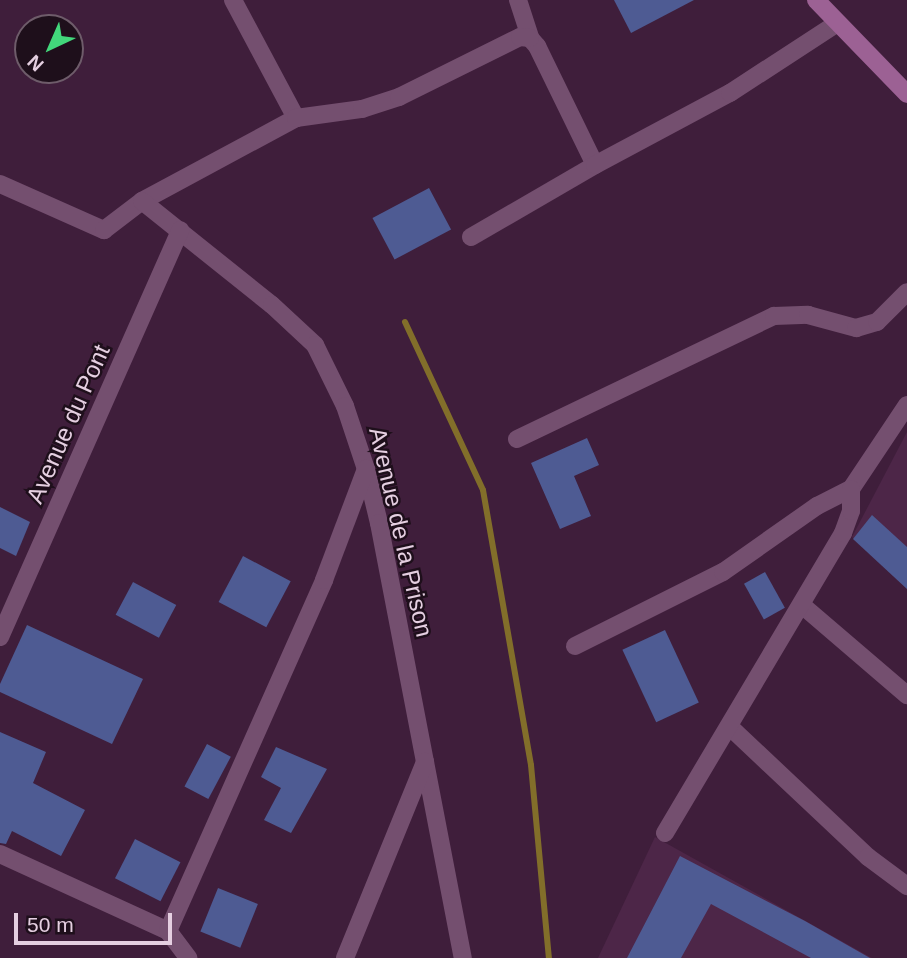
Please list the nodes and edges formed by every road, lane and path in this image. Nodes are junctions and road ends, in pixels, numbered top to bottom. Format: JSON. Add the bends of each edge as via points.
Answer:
{"nodes":[{"id":1,"x":233,"y":0,"type":"edge"},
{"id":2,"x":518,"y":0,"type":"edge"},
{"id":3,"x":816,"y":0,"type":"edge"},
{"id":4,"x":836,"y":24,"type":"junction"},
{"id":5,"x":530,"y":38,"type":"junction"},
{"id":6,"x":907,"y":94,"type":"edge"},
{"id":7,"x":296,"y":118,"type":"junction"},
{"id":8,"x":595,"y":165,"type":"junction"},
{"id":9,"x":0,"y":184,"type":"edge"},
{"id":10,"x":142,"y":201,"type":"junction"},
{"id":11,"x":180,"y":230,"type":"junction"},
{"id":12,"x":471,"y":237,"type":"dead end"},
{"id":13,"x":907,"y":292,"type":"edge"},
{"id":14,"x":907,"y":405,"type":"edge"},
{"id":15,"x":517,"y":439,"type":"dead end"},
{"id":16,"x":366,"y":469,"type":"junction"},
{"id":17,"x":851,"y":489,"type":"junction"},
{"id":18,"x":803,"y":606,"type":"junction"},
{"id":19,"x":0,"y":637,"type":"edge"},
{"id":20,"x":575,"y":646,"type":"dead end"},
{"id":21,"x":907,"y":695,"type":"edge"},
{"id":22,"x":730,"y":727,"type":"junction"},
{"id":23,"x":425,"y":762,"type":"junction"},
{"id":24,"x":666,"y":833,"type":"dead end"},
{"id":25,"x":0,"y":854,"type":"edge"},
{"id":26,"x":907,"y":886,"type":"edge"},
{"id":27,"x":168,"y":931,"type":"junction"},
{"id":28,"x":188,"y":958,"type":"edge"},
{"id":29,"x":345,"y":958,"type":"edge"},
{"id":30,"x":463,"y":958,"type":"edge"}],
"edges":[{"from":1,"to":7,"type":"street"},
{"from":2,"to":5,"type":"street"},
{"from":3,"to":4,"type":"main road"},
{"from":4,"to":6,"type":"main road"},
{"from":4,"to":8,"type":"street","via":[[730,93]]},
{"from":5,"to":7,"type":"street","via":[[520,37],[399,97],[362,109]]},
{"from":5,"to":8,"type":"street"},
{"from":7,"to":10,"type":"street"},
{"from":8,"to":12,"type":"street"},
{"from":9,"to":10,"type":"street","via":[[104,230]]},
{"from":10,"to":11,"type":"street","name":"Avenue de la Prison"},
{"from":11,"to":16,"type":"street","name":"Avenue de la Prison","via":[[315,345],[345,406]]},
{"from":11,"to":19,"type":"street","name":"Avenue du Pont"},
{"from":13,"to":15,"type":"street","via":[[877,322],[856,328],[808,315],[774,316]]},
{"from":14,"to":17,"type":"street"},
{"from":16,"to":23,"type":"street","name":"Avenue de la Prison"},
{"from":16,"to":27,"type":"street","via":[[324,580]]},
{"from":17,"to":18,"type":"street","via":[[843,533]]},
{"from":17,"to":20,"type":"street","via":[[817,506],[723,572]]},
{"from":18,"to":21,"type":"street"},
{"from":18,"to":22,"type":"street"},
{"from":22,"to":24,"type":"street"},
{"from":22,"to":26,"type":"street","via":[[868,857]]},
{"from":23,"to":29,"type":"street"},
{"from":23,"to":30,"type":"street","name":"Avenue de la Prison"},
{"from":25,"to":27,"type":"street"},
{"from":27,"to":28,"type":"street"}]}
